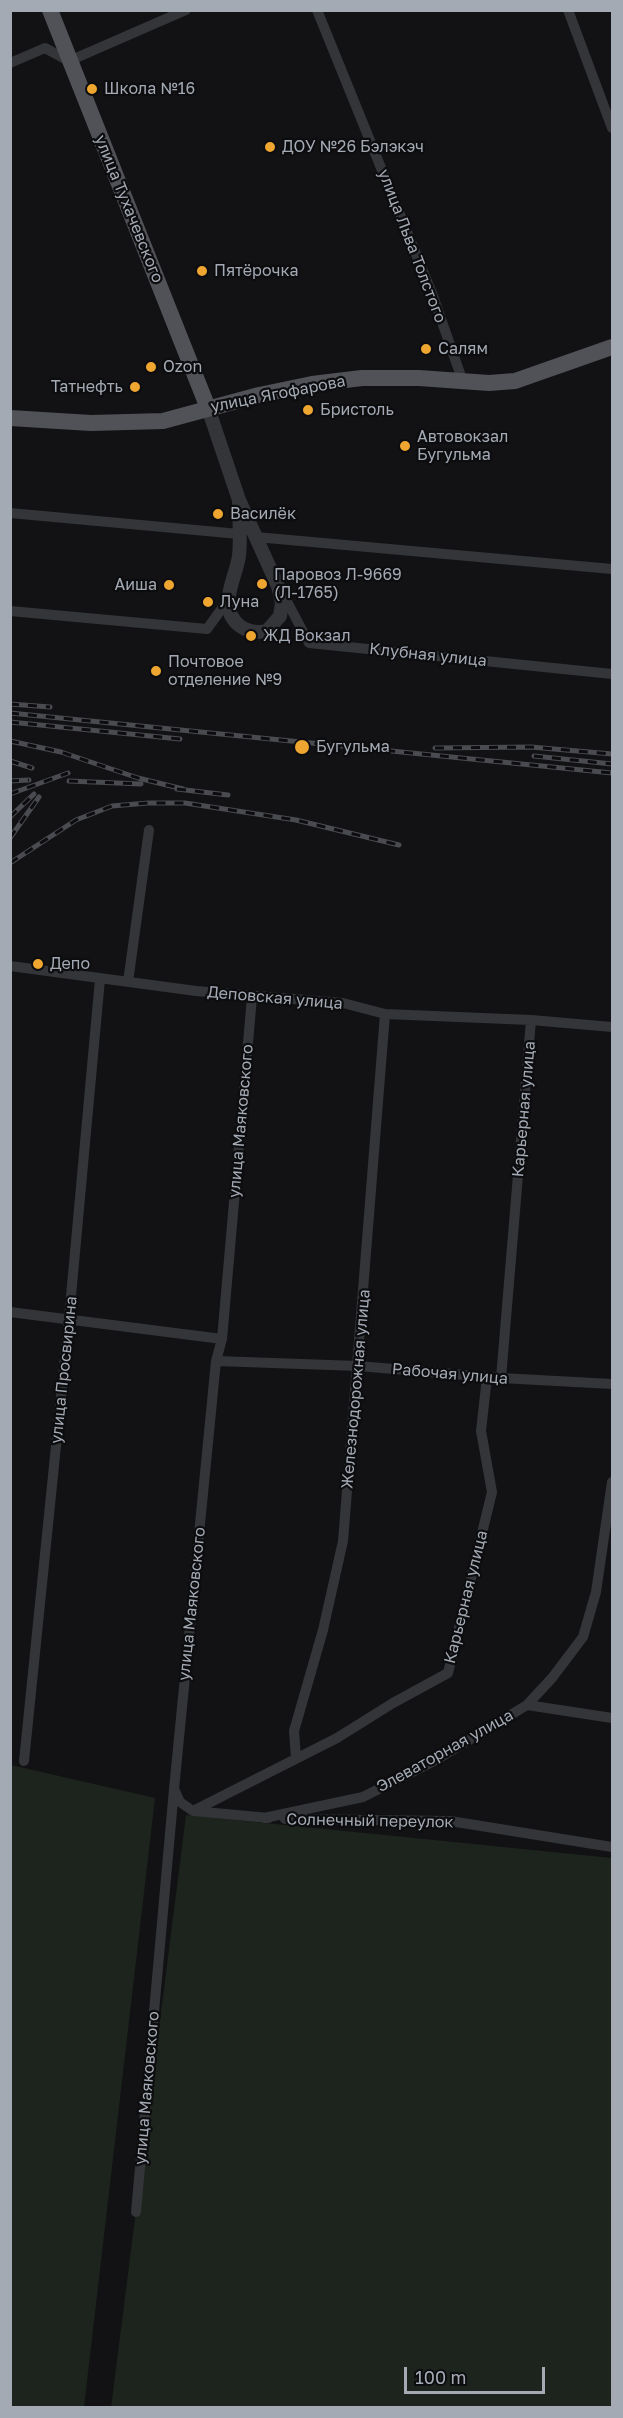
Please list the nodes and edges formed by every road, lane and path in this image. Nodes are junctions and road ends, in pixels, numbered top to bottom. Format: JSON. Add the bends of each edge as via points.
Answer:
{"nodes":[{"id":1,"x":50,"y":10,"type":"edge"},
{"id":2,"x":186,"y":10,"type":"edge"},
{"id":3,"x":317,"y":10,"type":"edge"},
{"id":4,"x":568,"y":10,"type":"edge"},
{"id":5,"x":69,"y":61,"type":"junction"},
{"id":6,"x":10,"y":63,"type":"edge"},
{"id":7,"x":612,"y":128,"type":"edge"},
{"id":8,"x":612,"y":347,"type":"edge"},
{"id":9,"x":463,"y":382,"type":"junction"},
{"id":10,"x":208,"y":408,"type":"junction"},
{"id":11,"x":10,"y":418,"type":"edge"},
{"id":12,"x":239,"y":500,"type":"junction"},
{"id":13,"x":10,"y":513,"type":"edge"},
{"id":14,"x":239,"y":534,"type":"junction"},
{"id":15,"x":256,"y":537,"type":"junction"},
{"id":16,"x":612,"y":569,"type":"edge"},
{"id":17,"x":279,"y":586,"type":"junction"},
{"id":18,"x":228,"y":600,"type":"junction"},
{"id":19,"x":10,"y":611,"type":"edge"},
{"id":20,"x":612,"y":674,"type":"edge"},
{"id":21,"x":149,"y":830,"type":"dead end"},
{"id":22,"x":10,"y":966,"type":"edge"},
{"id":23,"x":100,"y":979,"type":"junction"},
{"id":24,"x":128,"y":982,"type":"junction"},
{"id":25,"x":252,"y":997,"type":"junction"},
{"id":26,"x":385,"y":1014,"type":"junction"},
{"id":27,"x":531,"y":1020,"type":"junction"},
{"id":28,"x":612,"y":1027,"type":"edge"},
{"id":29,"x":10,"y":1312,"type":"edge"},
{"id":30,"x":69,"y":1318,"type":"junction"},
{"id":31,"x":222,"y":1338,"type":"junction"},
{"id":32,"x":216,"y":1361,"type":"junction"},
{"id":33,"x":358,"y":1366,"type":"junction"},
{"id":34,"x":487,"y":1377,"type":"junction"},
{"id":35,"x":501,"y":1378,"type":"junction"},
{"id":36,"x":612,"y":1384,"type":"edge"},
{"id":37,"x":612,"y":1482,"type":"edge"},
{"id":38,"x":527,"y":1705,"type":"junction"},
{"id":39,"x":612,"y":1718,"type":"edge"},
{"id":40,"x":296,"y":1758,"type":"junction"},
{"id":41,"x":24,"y":1761,"type":"dead end"},
{"id":42,"x":174,"y":1789,"type":"junction"},
{"id":43,"x":192,"y":1810,"type":"junction"},
{"id":44,"x":264,"y":1818,"type":"junction"},
{"id":45,"x":612,"y":1847,"type":"edge"},
{"id":46,"x":136,"y":2212,"type":"dead end"}],
"edges":[{"from":1,"to":5,"type":"main road","name":"улица Тухачевского"},
{"from":2,"to":5,"type":"street"},
{"from":3,"to":9,"type":"street","name":"улица Льва Толстого","via":[[434,296]]},
{"from":4,"to":7,"type":"street"},
{"from":5,"to":6,"type":"street","via":[[45,48]]},
{"from":5,"to":10,"type":"main road","name":"улица Тухачевского"},
{"from":8,"to":9,"type":"main road","name":"улица Ягофарова","via":[[515,381]]},
{"from":9,"to":10,"type":"main road","name":"улица Ягофарова","via":[[362,378],[312,384]]},
{"from":10,"to":11,"type":"main road","name":"улица Ягофарова","via":[[163,421],[128,423]]},
{"from":10,"to":12,"type":"street"},
{"from":12,"to":14,"type":"street"},
{"from":12,"to":15,"type":"street"},
{"from":13,"to":14,"type":"street"},
{"from":14,"to":18,"type":"street","via":[[239,556]]},
{"from":15,"to":16,"type":"street"},
{"from":15,"to":17,"type":"street"},
{"from":17,"to":18,"type":"street","via":[[280,616],[267,631],[253,632],[240,625],[230,613]]},
{"from":17,"to":20,"type":"street","name":"Клубная улица","via":[[309,643]]},
{"from":18,"to":19,"type":"street","via":[[207,629]]},
{"from":21,"to":24,"type":"street"},
{"from":22,"to":23,"type":"street","name":"Деповская улица"},
{"from":23,"to":24,"type":"street","name":"Деповская улица"},
{"from":23,"to":30,"type":"street","name":"улица Просвирина"},
{"from":24,"to":25,"type":"street","name":"Деповская улица"},
{"from":25,"to":26,"type":"street","name":"Деповская улица","via":[[343,1003]]},
{"from":25,"to":31,"type":"street","name":"улица Маяковского"},
{"from":26,"to":27,"type":"street","name":"Деповская улица"},
{"from":26,"to":33,"type":"street","name":"Железнодорожная улица"},
{"from":27,"to":28,"type":"street","name":"Деповская улица"},
{"from":27,"to":35,"type":"street","name":"Карьерная улица"},
{"from":29,"to":30,"type":"street"},
{"from":30,"to":31,"type":"street"},
{"from":30,"to":41,"type":"street","name":"улица Просвирина"},
{"from":31,"to":32,"type":"street","name":"улица Маяковского"},
{"from":32,"to":33,"type":"street","name":"Рабочая улица"},
{"from":32,"to":42,"type":"street","name":"улица Маяковского"},
{"from":33,"to":34,"type":"street","name":"Рабочая улица"},
{"from":33,"to":40,"type":"street","name":"Железнодорожная улица","via":[[343,1541],[294,1731]]},
{"from":34,"to":35,"type":"street","name":"Рабочая улица"},
{"from":34,"to":40,"type":"street","name":"Карьерная улица","via":[[481,1431],[492,1492],[448,1673],[393,1702],[338,1738]]},
{"from":35,"to":36,"type":"street","name":"Рабочая улица"},
{"from":37,"to":38,"type":"street","name":"Элеваторная улица","via":[[596,1592],[583,1636]]},
{"from":38,"to":39,"type":"street"},
{"from":38,"to":44,"type":"street","name":"Элеваторная улица","via":[[436,1760],[363,1797]]},
{"from":40,"to":43,"type":"street","name":"Карьерная улица"},
{"from":42,"to":43,"type":"street","via":[[180,1802]]},
{"from":42,"to":46,"type":"street","name":"улица Маяковского"},
{"from":43,"to":44,"type":"street","name":"Солнечный переулок"},
{"from":44,"to":45,"type":"street","name":"Солнечный переулок","via":[[450,1821]]}]}
